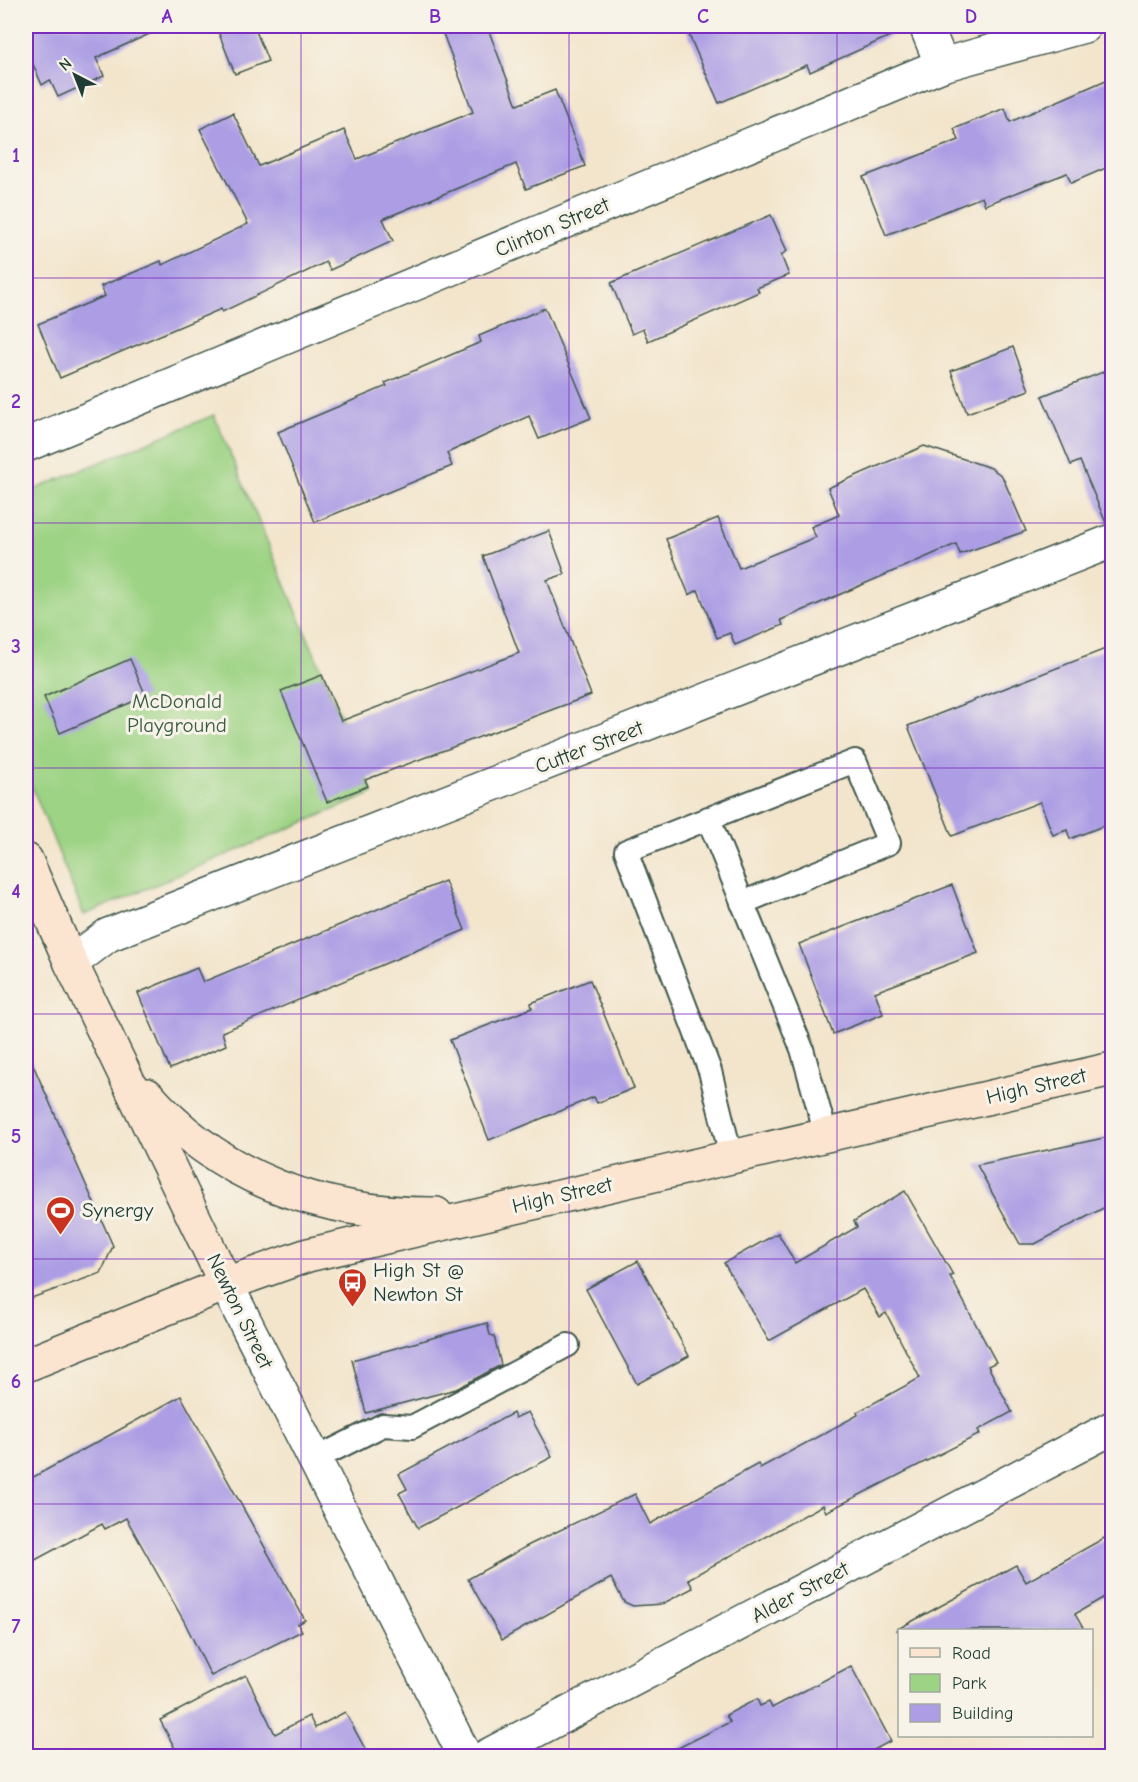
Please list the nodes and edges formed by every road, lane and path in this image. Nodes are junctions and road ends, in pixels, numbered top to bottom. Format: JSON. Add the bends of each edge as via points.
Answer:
{"nodes":[{"id":1,"x":926,"y":26,"type":"edge"},
{"id":2,"x":1084,"y":26,"type":"edge"},
{"id":3,"x":942,"y":65,"type":"junction"},
{"id":4,"x":26,"y":445,"type":"edge"},
{"id":5,"x":1113,"y":541,"type":"edge"},
{"id":6,"x":708,"y":818,"type":"junction"},
{"id":7,"x":26,"y":861,"type":"edge"},
{"id":8,"x":742,"y":903,"type":"junction"},
{"id":9,"x":71,"y":963,"type":"junction"},
{"id":10,"x":116,"y":1052,"type":"junction"},
{"id":11,"x":1113,"y":1069,"type":"edge"},
{"id":12,"x":826,"y":1135,"type":"junction"},
{"id":13,"x":731,"y":1156,"type":"junction"},
{"id":14,"x":486,"y":1213,"type":"junction"},
{"id":15,"x":226,"y":1284,"type":"junction"},
{"id":16,"x":567,"y":1345,"type":"dead end"},
{"id":17,"x":26,"y":1365,"type":"edge"},
{"id":18,"x":1113,"y":1428,"type":"edge"},
{"id":19,"x":315,"y":1459,"type":"junction"},
{"id":20,"x":465,"y":1756,"type":"edge"},
{"id":21,"x":487,"y":1756,"type":"edge"}],
"edges":[{"from":1,"to":3,"type":"street"},
{"from":2,"to":3,"type":"street","name":"Clinton Street"},
{"from":3,"to":4,"type":"street","name":"Clinton Street"},
{"from":5,"to":9,"type":"street","name":"Cutter Street","via":[[108,935]]},
{"from":6,"to":8,"type":"lane"},
{"from":6,"to":8,"type":"lane","via":[[855,761],[889,843]]},
{"from":6,"to":13,"type":"lane","via":[[626,851],[707,1062]]},
{"from":7,"to":9,"type":"main road","name":"Newton Street"},
{"from":8,"to":12,"type":"lane","via":[[802,1049]]},
{"from":9,"to":10,"type":"main road","name":"Newton Street"},
{"from":10,"to":14,"type":"main road","via":[[170,1121],[193,1141],[248,1175],[343,1206],[431,1214]]},
{"from":10,"to":15,"type":"main road","name":"Newton Street"},
{"from":11,"to":12,"type":"main road","name":"High Street"},
{"from":12,"to":13,"type":"main road","name":"High Street"},
{"from":13,"to":14,"type":"main road","name":"High Street"},
{"from":14,"to":15,"type":"main road","name":"High Street","via":[[308,1255]]},
{"from":15,"to":17,"type":"main road","name":"High Street"},
{"from":15,"to":19,"type":"street","name":"Newton Street"},
{"from":16,"to":19,"type":"lane","via":[[412,1427],[383,1425]]},
{"from":18,"to":21,"type":"street","name":"Alder Street"},
{"from":19,"to":20,"type":"street","name":"Newton Street"}]}
